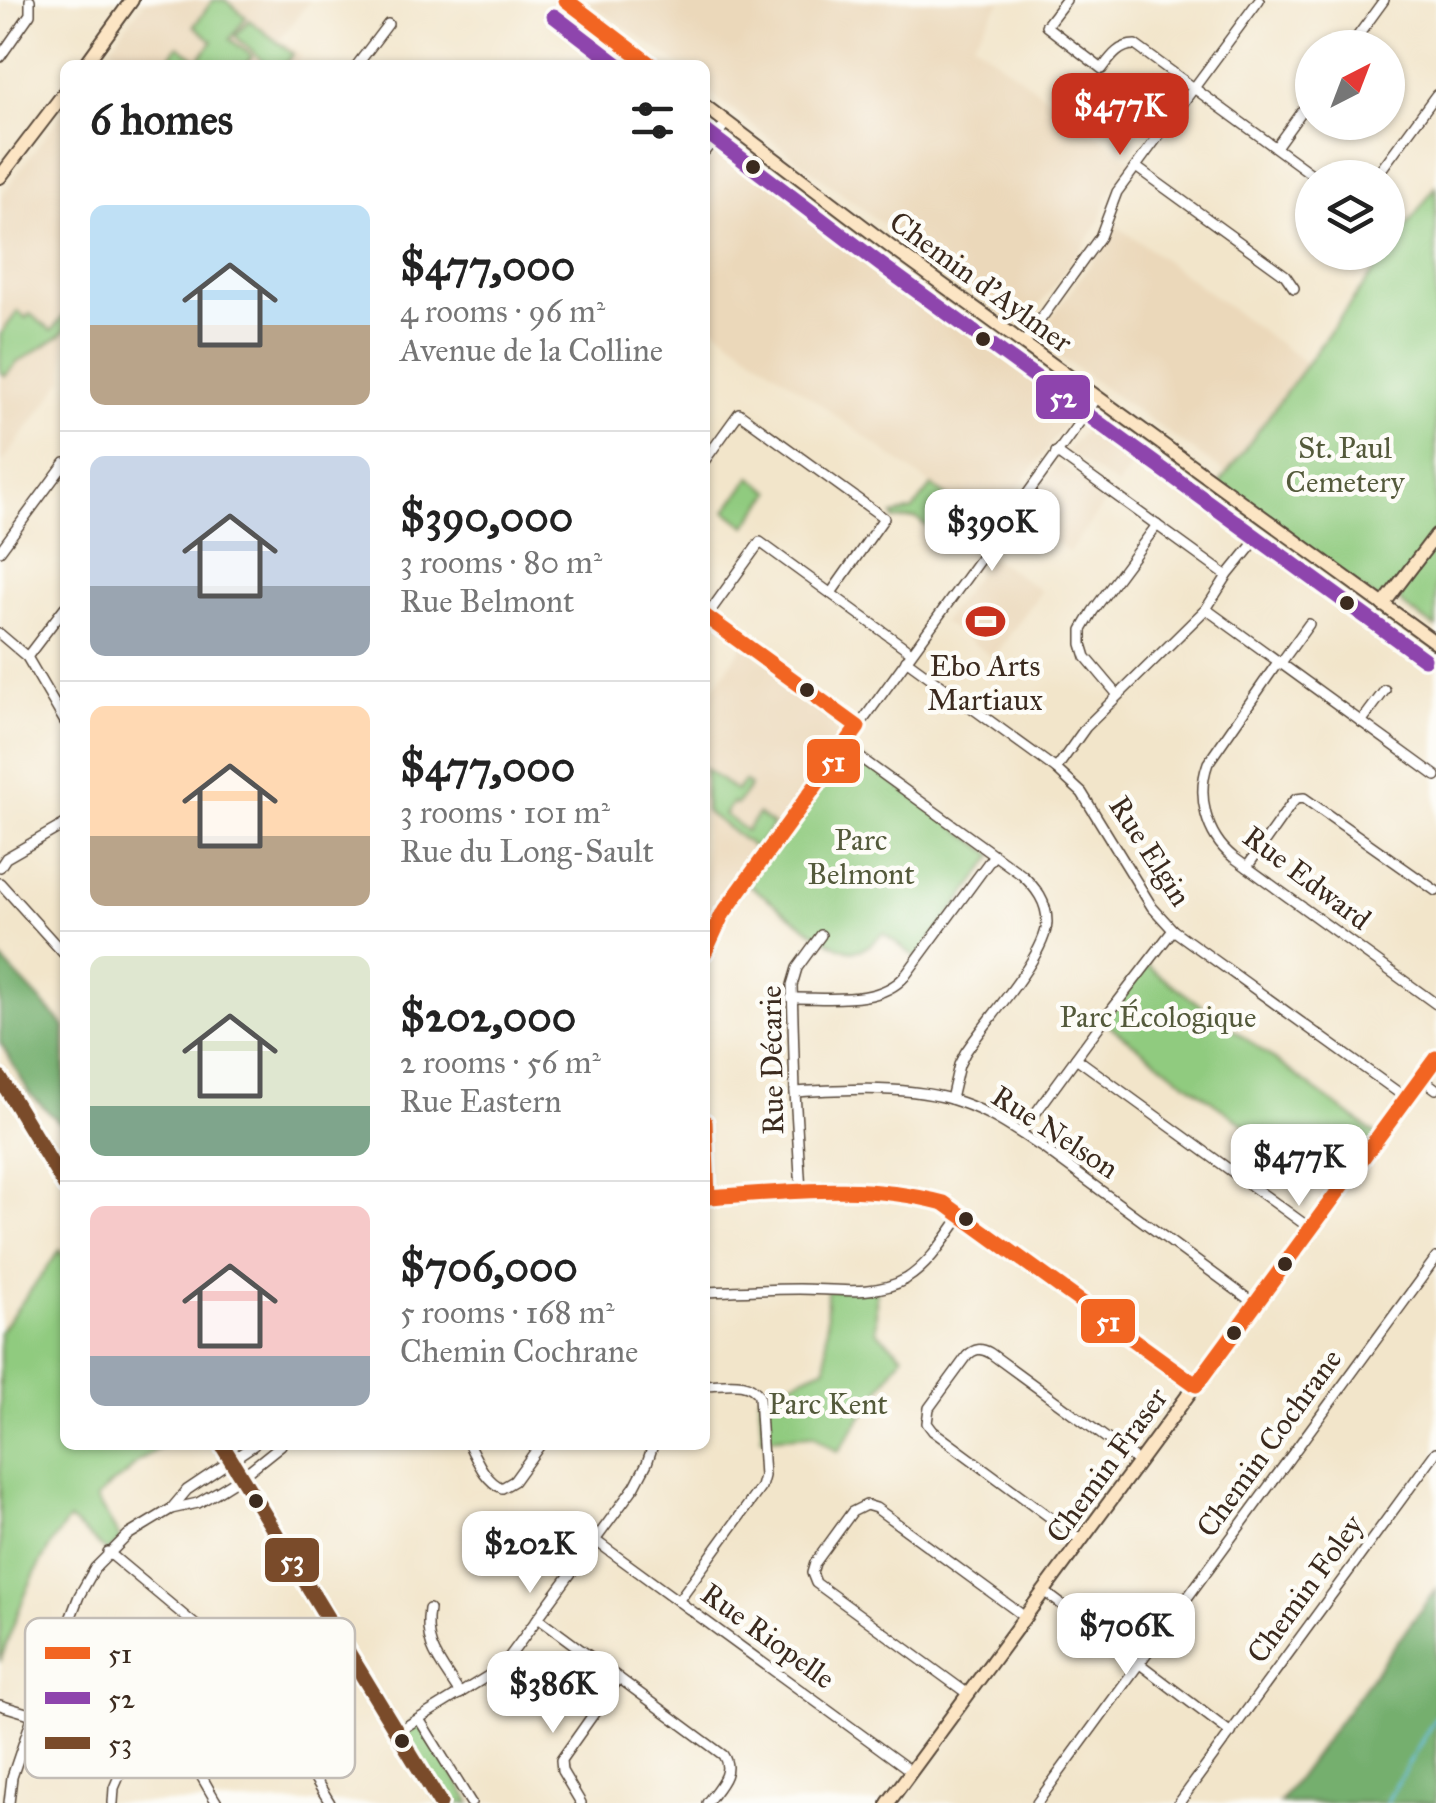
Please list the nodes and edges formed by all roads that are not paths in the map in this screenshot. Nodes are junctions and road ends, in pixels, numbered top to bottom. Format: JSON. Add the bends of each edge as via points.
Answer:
{"nodes":[{"id":1,"x":30,"y":0,"type":"edge"},
{"id":2,"x":132,"y":0,"type":"edge"},
{"id":3,"x":1066,"y":0,"type":"edge"},
{"id":4,"x":1259,"y":0,"type":"edge"},
{"id":5,"x":1384,"y":0,"type":"edge"},
{"id":6,"x":570,"y":2,"type":"edge"},
{"id":7,"x":388,"y":24,"type":"dead end"},
{"id":8,"x":1362,"y":30,"type":"edge"},
{"id":9,"x":0,"y":57,"type":"edge"},
{"id":10,"x":89,"y":60,"type":"edge"},
{"id":11,"x":364,"y":60,"type":"edge"},
{"id":12,"x":645,"y":60,"type":"edge"},
{"id":13,"x":1194,"y":88,"type":"junction"},
{"id":14,"x":1436,"y":95,"type":"edge"},
{"id":15,"x":60,"y":99,"type":"edge"},
{"id":16,"x":710,"y":110,"type":"edge"},
{"id":17,"x":1295,"y":121,"type":"edge"},
{"id":18,"x":726,"y":122,"type":"junction"},
{"id":19,"x":710,"y":144,"type":"edge"},
{"id":20,"x":1276,"y":147,"type":"junction"},
{"id":21,"x":1389,"y":160,"type":"edge"},
{"id":22,"x":1295,"y":161,"type":"edge"},
{"id":23,"x":1136,"y":167,"type":"junction"},
{"id":24,"x":0,"y":177,"type":"edge"},
{"id":25,"x":1294,"y":288,"type":"dead end"},
{"id":26,"x":1023,"y":344,"type":"junction"},
{"id":27,"x":1097,"y":398,"type":"junction"},
{"id":28,"x":1056,"y":452,"type":"junction"},
{"id":29,"x":710,"y":453,"type":"edge"},
{"id":30,"x":60,"y":470,"type":"edge"},
{"id":31,"x":1156,"y":524,"type":"junction"},
{"id":32,"x":1436,"y":535,"type":"edge"},
{"id":33,"x":1252,"y":546,"type":"dead end"},
{"id":34,"x":0,"y":551,"type":"edge"},
{"id":35,"x":1227,"y":576,"type":"junction"},
{"id":36,"x":831,"y":593,"type":"junction"},
{"id":37,"x":1383,"y":605,"type":"junction"},
{"id":38,"x":1206,"y":609,"type":"junction"},
{"id":39,"x":710,"y":611,"type":"edge"},
{"id":40,"x":60,"y":613,"type":"edge"},
{"id":41,"x":710,"y":620,"type":"edge"},
{"id":42,"x":1309,"y":624,"type":"dead end"},
{"id":43,"x":0,"y":634,"type":"edge"},
{"id":44,"x":1436,"y":643,"type":"edge"},
{"id":45,"x":908,"y":656,"type":"junction"},
{"id":46,"x":26,"y":657,"type":"junction"},
{"id":47,"x":1279,"y":663,"type":"junction"},
{"id":48,"x":1385,"y":690,"type":"dead end"},
{"id":49,"x":1118,"y":695,"type":"junction"},
{"id":50,"x":60,"y":714,"type":"edge"},
{"id":51,"x":1361,"y":722,"type":"junction"},
{"id":52,"x":858,"y":727,"type":"junction"},
{"id":53,"x":844,"y":746,"type":"junction"},
{"id":54,"x":1056,"y":768,"type":"junction"},
{"id":55,"x":1435,"y":772,"type":"edge"},
{"id":56,"x":60,"y":827,"type":"edge"},
{"id":57,"x":994,"y":855,"type":"junction"},
{"id":58,"x":0,"y":867,"type":"edge"},
{"id":59,"x":1247,"y":867,"type":"junction"},
{"id":60,"x":0,"y":883,"type":"edge"},
{"id":61,"x":1436,"y":891,"type":"edge"},
{"id":62,"x":1173,"y":930,"type":"junction"},
{"id":63,"x":710,"y":934,"type":"edge"},
{"id":64,"x":821,"y":935,"type":"dead end"},
{"id":65,"x":60,"y":949,"type":"edge"},
{"id":66,"x":791,"y":998,"type":"junction"},
{"id":67,"x":1436,"y":1004,"type":"edge"},
{"id":68,"x":1076,"y":1058,"type":"junction"},
{"id":69,"x":1436,"y":1058,"type":"edge"},
{"id":70,"x":0,"y":1078,"type":"edge"},
{"id":71,"x":1421,"y":1078,"type":"junction"},
{"id":72,"x":1436,"y":1089,"type":"edge"},
{"id":73,"x":795,"y":1092,"type":"junction"},
{"id":74,"x":1406,"y":1098,"type":"junction"},
{"id":75,"x":951,"y":1099,"type":"junction"},
{"id":76,"x":1021,"y":1134,"type":"junction"},
{"id":77,"x":60,"y":1178,"type":"edge"},
{"id":78,"x":802,"y":1192,"type":"junction"},
{"id":79,"x":710,"y":1198,"type":"edge"},
{"id":80,"x":962,"y":1214,"type":"junction"},
{"id":81,"x":1310,"y":1229,"type":"junction"},
{"id":82,"x":1436,"y":1258,"type":"edge"},
{"id":83,"x":710,"y":1292,"type":"edge"},
{"id":84,"x":1255,"y":1304,"type":"junction"},
{"id":85,"x":710,"y":1385,"type":"edge"},
{"id":86,"x":1196,"y":1385,"type":"junction"},
{"id":87,"x":225,"y":1450,"type":"edge"},
{"id":88,"x":247,"y":1450,"type":"edge"},
{"id":89,"x":275,"y":1450,"type":"edge"},
{"id":90,"x":471,"y":1450,"type":"edge"},
{"id":91,"x":536,"y":1450,"type":"edge"},
{"id":92,"x":652,"y":1450,"type":"edge"},
{"id":93,"x":1436,"y":1452,"type":"edge"},
{"id":94,"x":232,"y":1461,"type":"junction"},
{"id":95,"x":1139,"y":1462,"type":"junction"},
{"id":96,"x":241,"y":1477,"type":"junction"},
{"id":97,"x":171,"y":1509,"type":"junction"},
{"id":98,"x":596,"y":1541,"type":"junction"},
{"id":99,"x":1082,"y":1541,"type":"junction"},
{"id":100,"x":108,"y":1552,"type":"junction"},
{"id":101,"x":1045,"y":1592,"type":"junction"},
{"id":102,"x":678,"y":1601,"type":"junction"},
{"id":103,"x":429,"y":1609,"type":"dead end"},
{"id":104,"x":1025,"y":1617,"type":"junction"},
{"id":105,"x":70,"y":1618,"type":"edge"},
{"id":106,"x":189,"y":1618,"type":"edge"},
{"id":107,"x":328,"y":1618,"type":"edge"},
{"id":108,"x":538,"y":1618,"type":"junction"},
{"id":109,"x":355,"y":1662,"type":"edge"},
{"id":110,"x":1139,"y":1664,"type":"junction"},
{"id":111,"x":620,"y":1678,"type":"junction"},
{"id":112,"x":460,"y":1694,"type":"junction"},
{"id":113,"x":968,"y":1694,"type":"junction"},
{"id":114,"x":0,"y":1705,"type":"edge"},
{"id":115,"x":25,"y":1713,"type":"edge"},
{"id":116,"x":419,"y":1719,"type":"junction"},
{"id":117,"x":398,"y":1732,"type":"junction"},
{"id":118,"x":1230,"y":1733,"type":"junction"},
{"id":119,"x":25,"y":1739,"type":"edge"},
{"id":120,"x":911,"y":1771,"type":"junction"},
{"id":121,"x":118,"y":1778,"type":"edge"},
{"id":122,"x":201,"y":1778,"type":"edge"},
{"id":123,"x":315,"y":1778,"type":"edge"},
{"id":124,"x":9,"y":1803,"type":"edge"},
{"id":125,"x":113,"y":1803,"type":"edge"},
{"id":126,"x":217,"y":1803,"type":"edge"},
{"id":127,"x":330,"y":1803,"type":"edge"},
{"id":128,"x":440,"y":1803,"type":"edge"},
{"id":129,"x":471,"y":1803,"type":"edge"},
{"id":130,"x":581,"y":1803,"type":"edge"},
{"id":131,"x":706,"y":1803,"type":"edge"},
{"id":132,"x":888,"y":1803,"type":"edge"},
{"id":133,"x":1037,"y":1803,"type":"edge"},
{"id":134,"x":1180,"y":1803,"type":"edge"}],
"edges":[{"from":1,"to":9,"type":"street","via":[[30,14]]},
{"from":2,"to":10,"type":"main road"},
{"from":3,"to":13,"type":"street","via":[[1046,26],[1102,69],[1119,50],[1135,45]]},
{"from":4,"to":13,"type":"street"},
{"from":5,"to":8,"type":"street"},
{"from":6,"to":12,"type":"main road"},
{"from":7,"to":11,"type":"street"},
{"from":13,"to":20,"type":"street"},
{"from":13,"to":23,"type":"street"},
{"from":14,"to":21,"type":"street"},
{"from":15,"to":24,"type":"main road"},
{"from":16,"to":18,"type":"main road","name":"Chemin d'Aylmer"},
{"from":17,"to":20,"type":"street"},
{"from":18,"to":19,"type":"street"},
{"from":18,"to":26,"type":"main road","name":"Chemin d'Aylmer"},
{"from":20,"to":22,"type":"street"},
{"from":23,"to":25,"type":"street"},
{"from":23,"to":26,"type":"street","via":[[1100,237]]},
{"from":26,"to":27,"type":"main road","name":"Chemin d'Aylmer"},
{"from":27,"to":28,"type":"street"},
{"from":27,"to":37,"type":"main road","name":"Chemin d'Aylmer"},
{"from":28,"to":31,"type":"street"},
{"from":28,"to":45,"type":"street"},
{"from":29,"to":36,"type":"street","via":[[739,413],[884,518]]},
{"from":30,"to":34,"type":"street"},
{"from":31,"to":35,"type":"street"},
{"from":31,"to":49,"type":"street","via":[[1082,630],[1086,656]]},
{"from":32,"to":37,"type":"main road"},
{"from":33,"to":35,"type":"street"},
{"from":35,"to":38,"type":"street"},
{"from":36,"to":39,"type":"street","name":"Rue Elgin","via":[[760,542]]},
{"from":36,"to":45,"type":"street","name":"Rue Elgin"},
{"from":37,"to":44,"type":"main road","name":"Chemin d'Aylmer"},
{"from":38,"to":47,"type":"street"},
{"from":38,"to":49,"type":"street"},
{"from":40,"to":46,"type":"street"},
{"from":41,"to":52,"type":"street"},
{"from":42,"to":47,"type":"street","name":"Rue Edward"},
{"from":43,"to":46,"type":"street"},
{"from":45,"to":52,"type":"street"},
{"from":45,"to":54,"type":"street","name":"Rue Elgin"},
{"from":46,"to":50,"type":"street"},
{"from":47,"to":51,"type":"street"},
{"from":47,"to":59,"type":"street","name":"Rue Edward","via":[[1205,773],[1204,804],[1214,834]]},
{"from":48,"to":51,"type":"street"},
{"from":49,"to":54,"type":"street"},
{"from":51,"to":55,"type":"street"},
{"from":52,"to":53,"type":"street"},
{"from":53,"to":57,"type":"street"},
{"from":53,"to":63,"type":"street"},
{"from":54,"to":62,"type":"street","name":"Rue Elgin","via":[[1082,793]]},
{"from":56,"to":58,"type":"street"},
{"from":57,"to":66,"type":"street","via":[[894,987],[869,996]]},
{"from":57,"to":75,"type":"street","via":[[1036,890],[1046,929],[1038,952],[965,1053]]},
{"from":59,"to":61,"type":"street","via":[[1292,803],[1304,798]]},
{"from":59,"to":67,"type":"street","name":"Rue Edward"},
{"from":60,"to":65,"type":"street"},
{"from":62,"to":68,"type":"street"},
{"from":62,"to":74,"type":"street","name":"Rue Elgin"},
{"from":64,"to":66,"type":"street","name":"Rue Décarie","via":[[794,974]]},
{"from":66,"to":73,"type":"street","name":"Rue Décarie"},
{"from":68,"to":76,"type":"street"},
{"from":68,"to":81,"type":"street"},
{"from":69,"to":71,"type":"main road","name":"Chemin Fraser"},
{"from":70,"to":77,"type":"main road"},
{"from":71,"to":72,"type":"street"},
{"from":71,"to":74,"type":"main road","name":"Chemin Fraser"},
{"from":73,"to":75,"type":"street","name":"Rue Nelson","via":[[882,1090]]},
{"from":73,"to":78,"type":"street","name":"Rue Décarie"},
{"from":74,"to":81,"type":"main road","name":"Chemin Fraser"},
{"from":75,"to":76,"type":"street","name":"Rue Nelson"},
{"from":76,"to":84,"type":"street","name":"Rue Nelson"},
{"from":78,"to":79,"type":"street"},
{"from":78,"to":80,"type":"street","via":[[924,1198]]},
{"from":80,"to":83,"type":"street","via":[[928,1261],[896,1284]]},
{"from":80,"to":86,"type":"street"},
{"from":81,"to":84,"type":"main road","name":"Chemin Fraser"},
{"from":82,"to":110,"type":"street","name":"Chemin Cochrane"},
{"from":84,"to":86,"type":"main road","name":"Chemin Fraser"},
{"from":85,"to":102,"type":"street","via":[[744,1384],[757,1391],[764,1476]]},
{"from":86,"to":95,"type":"main road","name":"Chemin Fraser"},
{"from":87,"to":94,"type":"main road"},
{"from":88,"to":94,"type":"street"},
{"from":89,"to":96,"type":"street"},
{"from":90,"to":91,"type":"street","via":[[502,1488]]},
{"from":92,"to":98,"type":"street"},
{"from":93,"to":118,"type":"street","name":"Chemin Foley"},
{"from":94,"to":96,"type":"main road"},
{"from":94,"to":97,"type":"street","via":[[187,1490]]},
{"from":95,"to":99,"type":"main road","name":"Chemin Fraser"},
{"from":95,"to":99,"type":"street","via":[[990,1353],[971,1352],[958,1368],[930,1408],[930,1427]]},
{"from":96,"to":97,"type":"street"},
{"from":96,"to":107,"type":"main road"},
{"from":97,"to":100,"type":"street"},
{"from":98,"to":102,"type":"street","name":"Rue Riopelle"},
{"from":98,"to":108,"type":"street"},
{"from":99,"to":101,"type":"main road","name":"Chemin Fraser"},
{"from":100,"to":105,"type":"street"},
{"from":100,"to":106,"type":"street"},
{"from":101,"to":104,"type":"main road","name":"Chemin Fraser"},
{"from":101,"to":110,"type":"street"},
{"from":102,"to":120,"type":"street","name":"Rue Riopelle"},
{"from":103,"to":112,"type":"street","via":[[428,1639]]},
{"from":104,"to":113,"type":"main road","name":"Chemin Fraser"},
{"from":104,"to":113,"type":"street","via":[[876,1508],[852,1512],[815,1563],[816,1582]]},
{"from":108,"to":111,"type":"street"},
{"from":108,"to":112,"type":"street","via":[[508,1660]]},
{"from":109,"to":117,"type":"main road"},
{"from":110,"to":118,"type":"street"},
{"from":110,"to":133,"type":"street","name":"Chemin Cochrane"},
{"from":111,"to":130,"type":"street","via":[[561,1760]]},
{"from":111,"to":131,"type":"street","via":[[727,1760],[727,1773]]},
{"from":112,"to":116,"type":"street"},
{"from":113,"to":120,"type":"main road","name":"Chemin Fraser"},
{"from":114,"to":115,"type":"street"},
{"from":116,"to":117,"type":"street"},
{"from":116,"to":129,"type":"street"},
{"from":117,"to":128,"type":"main road"},
{"from":118,"to":134,"type":"street","name":"Chemin Foley"},
{"from":119,"to":124,"type":"street"},
{"from":120,"to":132,"type":"main road","name":"Chemin Fraser"},
{"from":121,"to":125,"type":"street"},
{"from":122,"to":126,"type":"street"},
{"from":123,"to":127,"type":"street"}]}
